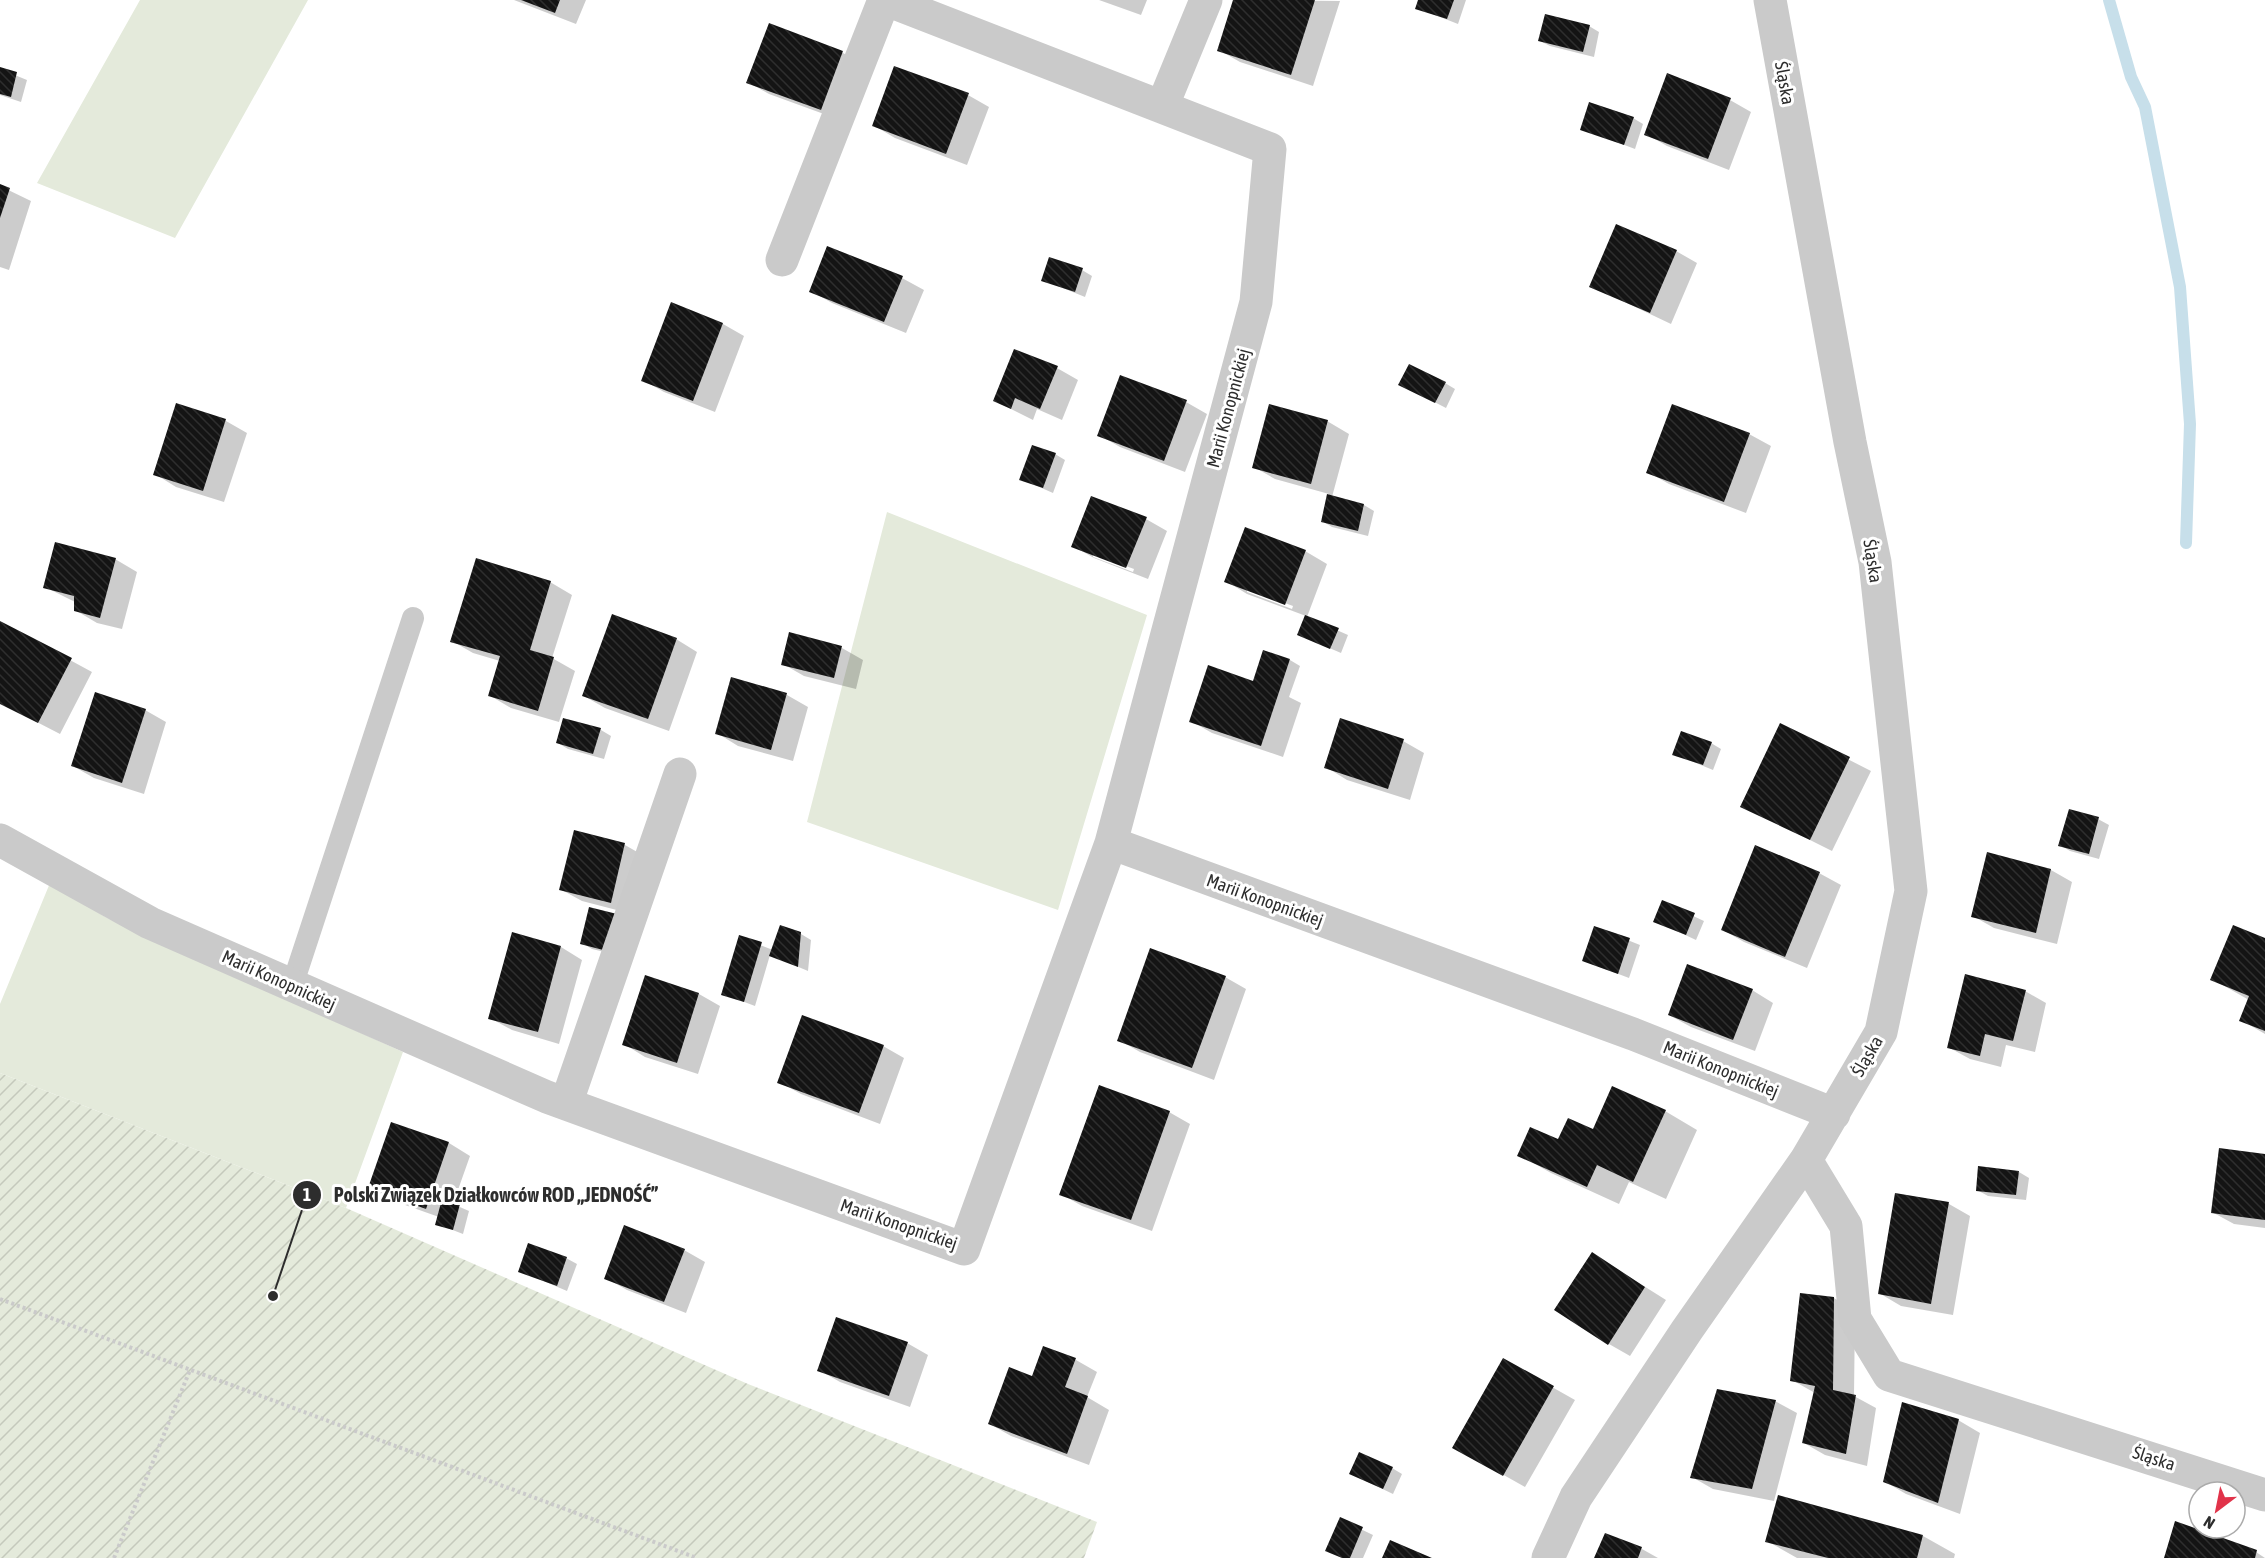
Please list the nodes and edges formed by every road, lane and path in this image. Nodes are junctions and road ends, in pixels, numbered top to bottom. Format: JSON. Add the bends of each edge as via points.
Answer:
{"nodes":[{"id":1,"x":886,"y":0,"type":"edge"},
{"id":2,"x":1206,"y":0,"type":"edge"},
{"id":3,"x":1770,"y":0,"type":"edge"},
{"id":4,"x":1161,"y":107,"type":"junction"},
{"id":5,"x":782,"y":260,"type":"dead end"},
{"id":6,"x":413,"y":618,"type":"dead end"},
{"id":7,"x":680,"y":774,"type":"dead end"},
{"id":8,"x":0,"y":840,"type":"edge"},
{"id":9,"x":1111,"y":843,"type":"junction"},
{"id":10,"x":292,"y":986,"type":"junction"},
{"id":11,"x":566,"y":1104,"type":"junction"},
{"id":12,"x":1834,"y":1114,"type":"junction"},
{"id":13,"x":1806,"y":1160,"type":"junction"},
{"id":14,"x":0,"y":1299,"type":"edge"},
{"id":15,"x":189,"y":1370,"type":"junction"},
{"id":16,"x":2265,"y":1495,"type":"edge"},
{"id":17,"x":114,"y":1558,"type":"edge"},
{"id":18,"x":697,"y":1558,"type":"edge"},
{"id":19,"x":1548,"y":1558,"type":"edge"}],
"edges":[{"from":1,"to":4,"type":"street","name":"Marii Konopnickiej"},
{"from":1,"to":5,"type":"street"},
{"from":2,"to":4,"type":"street"},
{"from":3,"to":12,"type":"street","name":"Śląska","via":[[1875,562],[1911,891],[1881,1032]]},
{"from":4,"to":9,"type":"street","name":"Marii Konopnickiej","via":[[1270,149],[1256,302]]},
{"from":6,"to":10,"type":"lane"},
{"from":7,"to":11,"type":"street"},
{"from":8,"to":10,"type":"street","name":"Marii Konopnickiej","via":[[150,923]]},
{"from":9,"to":11,"type":"street","name":"Marii Konopnickiej","via":[[964,1249]]},
{"from":9,"to":12,"type":"street","name":"Marii Konopnickiej","via":[[1633,1034]]},
{"from":10,"to":11,"type":"street","name":"Marii Konopnickiej"},
{"from":12,"to":13,"type":"street"},
{"from":13,"to":16,"type":"street","name":"Śląska","via":[[1846,1226],[1855,1319],[1889,1375]]},
{"from":13,"to":19,"type":"street","via":[[1576,1497]]},
{"from":14,"to":15,"type":"path"},
{"from":15,"to":17,"type":"path"},
{"from":15,"to":18,"type":"path"}]}
